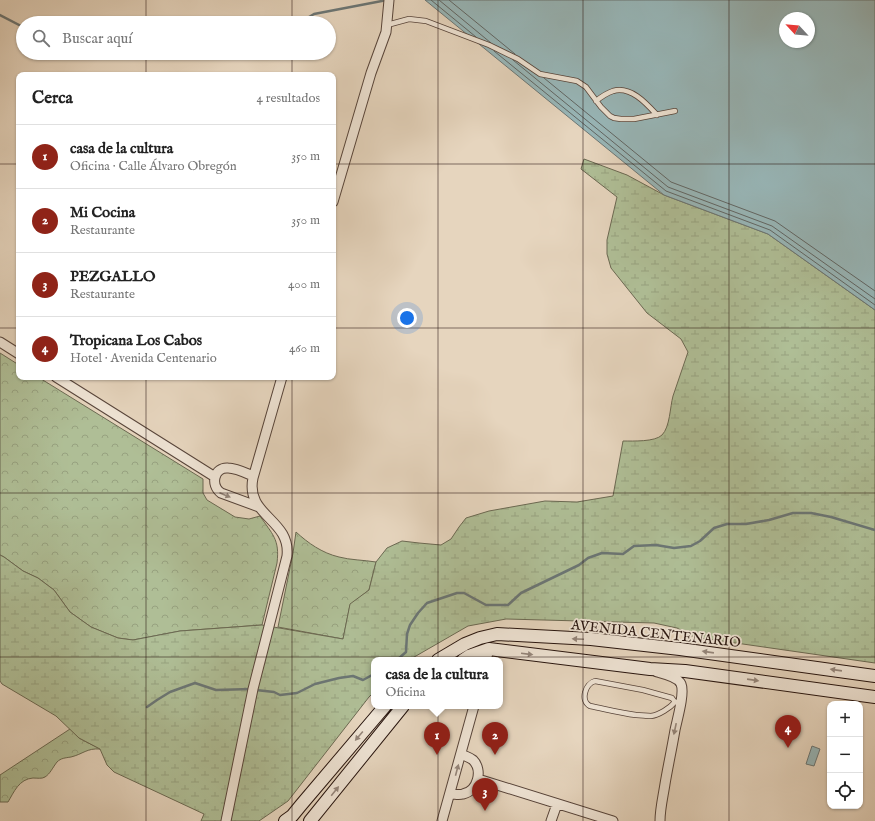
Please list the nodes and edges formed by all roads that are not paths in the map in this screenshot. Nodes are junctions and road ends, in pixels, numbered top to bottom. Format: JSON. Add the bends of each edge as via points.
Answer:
{"nodes":[{"id":1,"x":389,"y":0,"type":"edge"},
{"id":2,"x":387,"y":25,"type":"junction"},
{"id":3,"x":596,"y":100,"type":"junction"},
{"id":4,"x":675,"y":111,"type":"dead end"},
{"id":5,"x":656,"y":115,"type":"junction"},
{"id":6,"x":336,"y":192,"type":"edge"},
{"id":7,"x":0,"y":342,"type":"edge"},
{"id":8,"x":16,"y":352,"type":"edge"},
{"id":9,"x":61,"y":380,"type":"edge"},
{"id":10,"x":281,"y":380,"type":"edge"},
{"id":11,"x":253,"y":476,"type":"junction"},
{"id":12,"x":215,"y":477,"type":"junction"},
{"id":13,"x":259,"y":507,"type":"junction"},
{"id":14,"x":488,"y":655,"type":"edge"},
{"id":15,"x":443,"y":657,"type":"edge"},
{"id":16,"x":467,"y":657,"type":"edge"},
{"id":17,"x":650,"y":669,"type":"junction"},
{"id":18,"x":875,"y":676,"type":"edge"},
{"id":19,"x":875,"y":697,"type":"edge"},
{"id":20,"x":678,"y":702,"type":"junction"},
{"id":21,"x":382,"y":709,"type":"edge"},
{"id":22,"x":401,"y":709,"type":"edge"},
{"id":23,"x":473,"y":709,"type":"edge"},
{"id":24,"x":461,"y":754,"type":"junction"},
{"id":25,"x":478,"y":779,"type":"junction"},
{"id":26,"x":450,"y":794,"type":"junction"},
{"id":27,"x":558,"y":804,"type":"junction"},
{"id":28,"x":226,"y":821,"type":"edge"},
{"id":29,"x":285,"y":821,"type":"edge"},
{"id":30,"x":310,"y":821,"type":"edge"},
{"id":31,"x":442,"y":821,"type":"edge"},
{"id":32,"x":551,"y":821,"type":"edge"},
{"id":33,"x":613,"y":821,"type":"edge"},
{"id":34,"x":660,"y":821,"type":"edge"}],
"edges":[{"from":1,"to":2,"type":"street"},
{"from":2,"to":3,"type":"lane","via":[[408,19],[426,21],[518,59],[540,74],[577,81],[586,87]]},
{"from":2,"to":6,"type":"street"},
{"from":3,"to":5,"type":"lane","via":[[614,118],[634,119]]},
{"from":3,"to":5,"type":"lane","via":[[617,90],[628,91],[640,98]]},
{"from":4,"to":5,"type":"lane"},
{"from":7,"to":8,"type":"street"},
{"from":9,"to":12,"type":"street"},
{"from":10,"to":11,"type":"street"},
{"from":11,"to":12,"type":"street","via":[[227,468]]},
{"from":11,"to":13,"type":"street","via":[[252,495]]},
{"from":12,"to":13,"type":"street","one_way":true,"via":[[215,486],[221,493]]},
{"from":13,"to":28,"type":"street","via":[[283,533],[288,546],[288,556],[253,689]]},
{"from":14,"to":16,"type":"main road"},
{"from":14,"to":17,"type":"main road","one_way":true},
{"from":18,"to":15,"type":"main road","name":"AVENIDA CENTENARIO","one_way":true,"via":[[591,639],[497,634],[465,644]]},
{"from":17,"to":19,"type":"main road","one_way":true,"via":[[685,671]]},
{"from":17,"to":20,"type":"street","via":[[679,682],[683,689]]},
{"from":20,"to":20,"type":"lane","via":[[652,716],[644,716],[590,706],[585,702],[584,695],[589,684],[595,681],[643,690]]},
{"from":20,"to":34,"type":"street","one_way":true},
{"from":21,"to":29,"type":"main road","one_way":true,"via":[[301,806]]},
{"from":30,"to":22,"type":"main road","one_way":true},
{"from":23,"to":24,"type":"street"},
{"from":24,"to":25,"type":"street","via":[[472,759],[476,765]]},
{"from":26,"to":24,"type":"street","one_way":true},
{"from":25,"to":26,"type":"street","via":[[471,790],[464,794]]},
{"from":25,"to":27,"type":"street"},
{"from":26,"to":31,"type":"street"},
{"from":27,"to":32,"type":"street"},
{"from":27,"to":33,"type":"street"}]}
